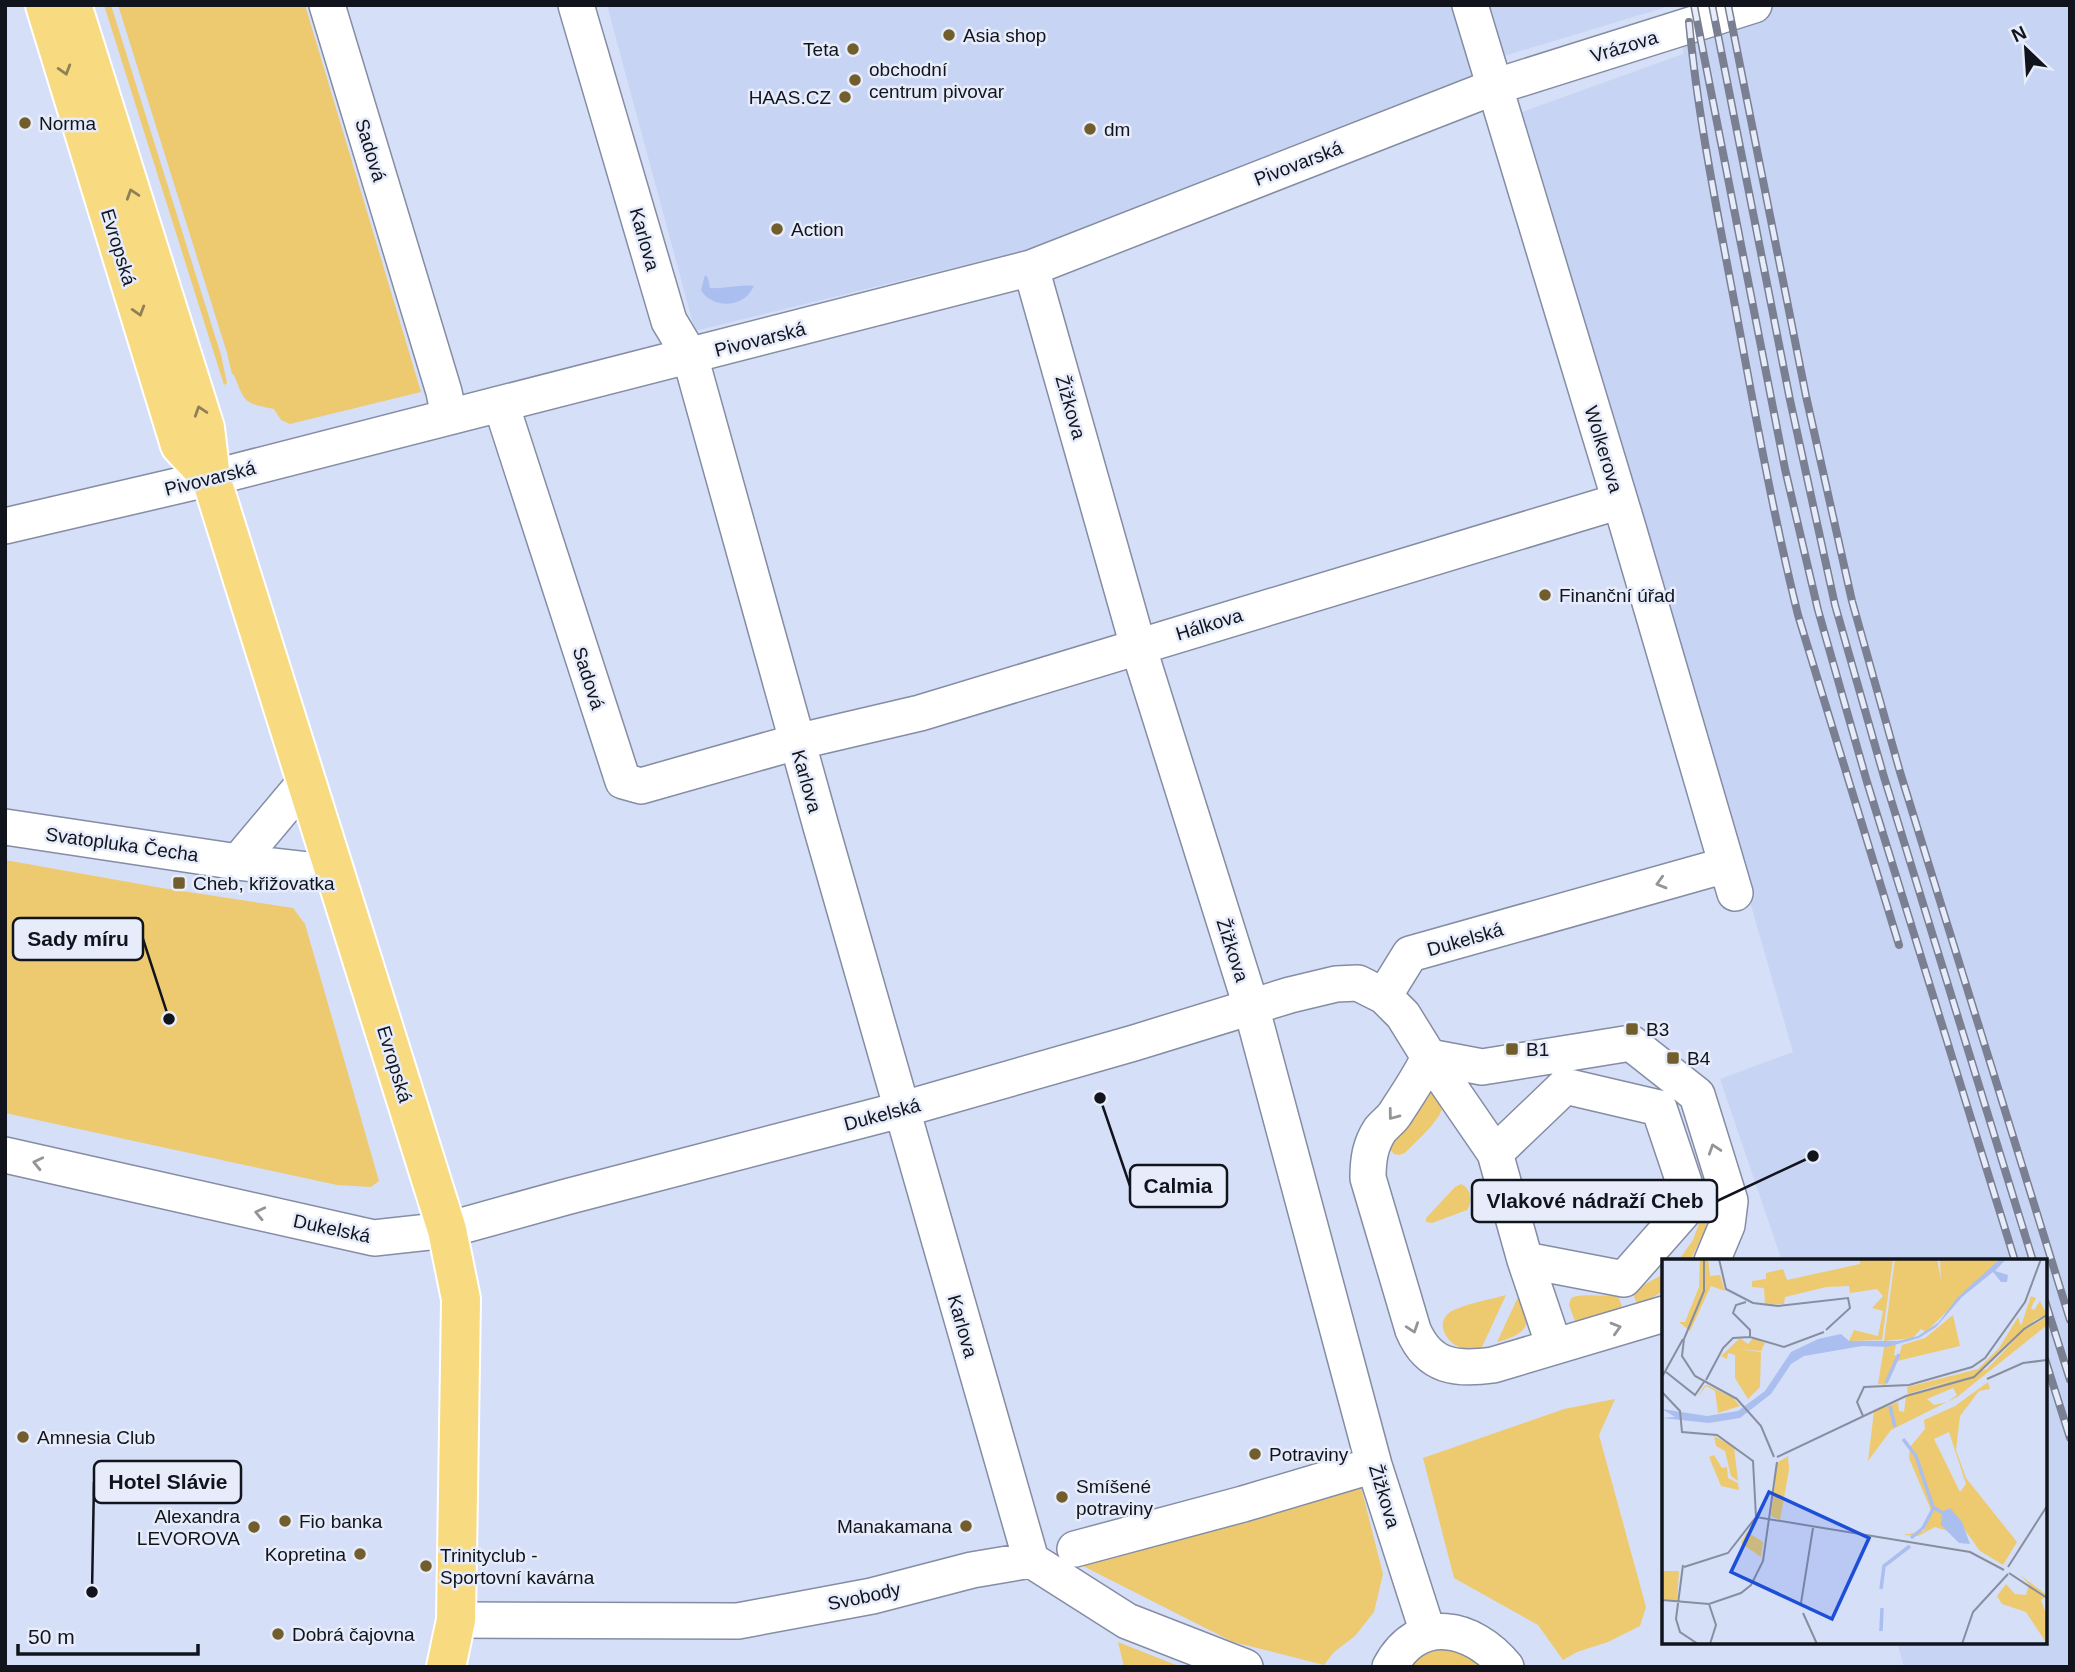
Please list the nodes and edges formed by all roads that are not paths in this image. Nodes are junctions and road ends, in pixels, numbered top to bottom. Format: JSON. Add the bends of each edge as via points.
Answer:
{"nodes":[{"id":1,"x":45,"y":5,"type":"edge"},
{"id":2,"x":72,"y":5,"type":"edge"},
{"id":3,"x":327,"y":5,"type":"edge"},
{"id":4,"x":576,"y":5,"type":"edge"},
{"id":5,"x":1470,"y":5,"type":"edge"},
{"id":6,"x":1754,"y":5,"type":"edge"},
{"id":7,"x":1494,"y":87,"type":"junction"},
{"id":8,"x":1031,"y":268,"type":"junction"},
{"id":9,"x":690,"y":356,"type":"junction"},
{"id":10,"x":501,"y":404,"type":"junction"},
{"id":11,"x":449,"y":417,"type":"junction"},
{"id":12,"x":211,"y":478,"type":"junction"},
{"id":13,"x":1620,"y":501,"type":"junction"},
{"id":14,"x":5,"y":526,"type":"edge"},
{"id":15,"x":1138,"y":646,"type":"junction"},
{"id":16,"x":796,"y":742,"type":"junction"},
{"id":17,"x":306,"y":781,"type":"junction"},
{"id":18,"x":5,"y":827,"type":"edge"},
{"id":19,"x":238,"y":862,"type":"junction"},
{"id":20,"x":334,"y":873,"type":"junction"},
{"id":21,"x":1730,"y":879,"type":"joint"},
{"id":22,"x":1384,"y":996,"type":"junction"},
{"id":23,"x":1251,"y":1006,"type":"junction"},
{"id":24,"x":1429,"y":1057,"type":"junction"},
{"id":25,"x":900,"y":1110,"type":"junction"},
{"id":26,"x":1495,"y":1153,"type":"junction"},
{"id":27,"x":5,"y":1155,"type":"edge"},
{"id":28,"x":447,"y":1230,"type":"junction"},
{"id":29,"x":1713,"y":1259,"type":"edge"},
{"id":30,"x":1525,"y":1260,"type":"junction"},
{"id":31,"x":1662,"y":1315,"type":"edge"},
{"id":32,"x":1555,"y":1346,"type":"junction"},
{"id":33,"x":1374,"y":1465,"type":"junction"},
{"id":34,"x":1075,"y":1549,"type":"dead end"},
{"id":35,"x":1031,"y":1560,"type":"junction"},
{"id":36,"x":456,"y":1620,"type":"junction"},
{"id":37,"x":1428,"y":1633,"type":"junction"},
{"id":38,"x":446,"y":1667,"type":"edge"},
{"id":39,"x":1245,"y":1667,"type":"edge"},
{"id":40,"x":1390,"y":1667,"type":"edge"},
{"id":41,"x":1506,"y":1667,"type":"edge"}],
"edges":[{"from":1,"to":12,"type":"main road","name":"Evropská","one_way":true,"via":[[180,445]]},
{"from":12,"to":2,"type":"main road","name":"Evropská","one_way":true,"via":[[205,428]]},
{"from":3,"to":11,"type":"street","name":"Sadová"},
{"from":4,"to":9,"type":"street","name":"Karlova","via":[[669,321]]},
{"from":5,"to":7,"type":"street","name":"Wolkerova"},
{"from":6,"to":7,"type":"street","name":"Vrázova"},
{"from":7,"to":8,"type":"street","name":"Pivovarská"},
{"from":7,"to":13,"type":"street","name":"Wolkerova"},
{"from":8,"to":9,"type":"street","name":"Pivovarská"},
{"from":8,"to":15,"type":"street","name":"Žižkova"},
{"from":9,"to":10,"type":"street","name":"Pivovarská"},
{"from":9,"to":16,"type":"street","name":"Karlova"},
{"from":10,"to":11,"type":"street","name":"Pivovarská"},
{"from":10,"to":16,"type":"street","name":"Sadová","via":[[622,781],[641,786]]},
{"from":11,"to":12,"type":"street","name":"Pivovarská"},
{"from":12,"to":14,"type":"street","name":"Pivovarská"},
{"from":12,"to":17,"type":"main road","name":"Evropská"},
{"from":13,"to":15,"type":"street","name":"Hálkova"},
{"from":13,"to":21,"type":"street","name":"Wolkerova"},
{"from":15,"to":16,"type":"street","name":"Hálkova","via":[[920,713]]},
{"from":15,"to":23,"type":"street","name":"Žižkova"},
{"from":16,"to":25,"type":"street","name":"Karlova"},
{"from":17,"to":19,"type":"street"},
{"from":17,"to":20,"type":"main road","name":"Evropská"},
{"from":18,"to":19,"type":"street","name":"Svatopluka Čecha"},
{"from":19,"to":20,"type":"street","name":"Svatopluka Čecha"},
{"from":20,"to":28,"type":"main road","name":"Evropská"},
{"from":21,"to":22,"type":"street","name":"Dukelská","one_way":true,"via":[[1410,954]]},
{"from":22,"to":23,"type":"street","name":"Dukelská","via":[[1358,982]]},
{"from":22,"to":24,"type":"street","via":[[1403,1015]]},
{"from":23,"to":25,"type":"street","name":"Dukelská"},
{"from":23,"to":33,"type":"street","name":"Žižkova"},
{"from":24,"to":26,"type":"street"},
{"from":29,"to":24,"type":"street","one_way":true,"via":[[1727,1225],[1730,1201],[1697,1096],[1631,1043],[1482,1067]]},
{"from":24,"to":32,"type":"street","one_way":true,"via":[[1392,1119],[1380,1130],[1368,1161],[1368,1178],[1417,1339],[1436,1360],[1460,1368],[1493,1365]]},
{"from":25,"to":28,"type":"street","name":"Dukelská"},
{"from":25,"to":35,"type":"street","name":"Karlova"},
{"from":26,"to":30,"type":"street"},
{"from":26,"to":30,"type":"street","via":[[1565,1086],[1659,1108],[1691,1203],[1624,1279]]},
{"from":28,"to":27,"type":"street","name":"Dukelská","one_way":true,"via":[[373,1238]]},
{"from":28,"to":36,"type":"main road","name":"Evropská","via":[[461,1299]]},
{"from":30,"to":32,"type":"street"},
{"from":32,"to":31,"type":"street","one_way":true},
{"from":33,"to":34,"type":"street"},
{"from":33,"to":37,"type":"street","name":"Žižkova"},
{"from":35,"to":36,"type":"street","name":"Svobody","via":[[738,1621]]},
{"from":35,"to":39,"type":"street","via":[[1127,1621]]},
{"from":36,"to":38,"type":"main road","name":"Evropská"},
{"from":37,"to":40,"type":"street","via":[[1405,1646]]},
{"from":37,"to":41,"type":"street","via":[[1468,1636]]}]}
